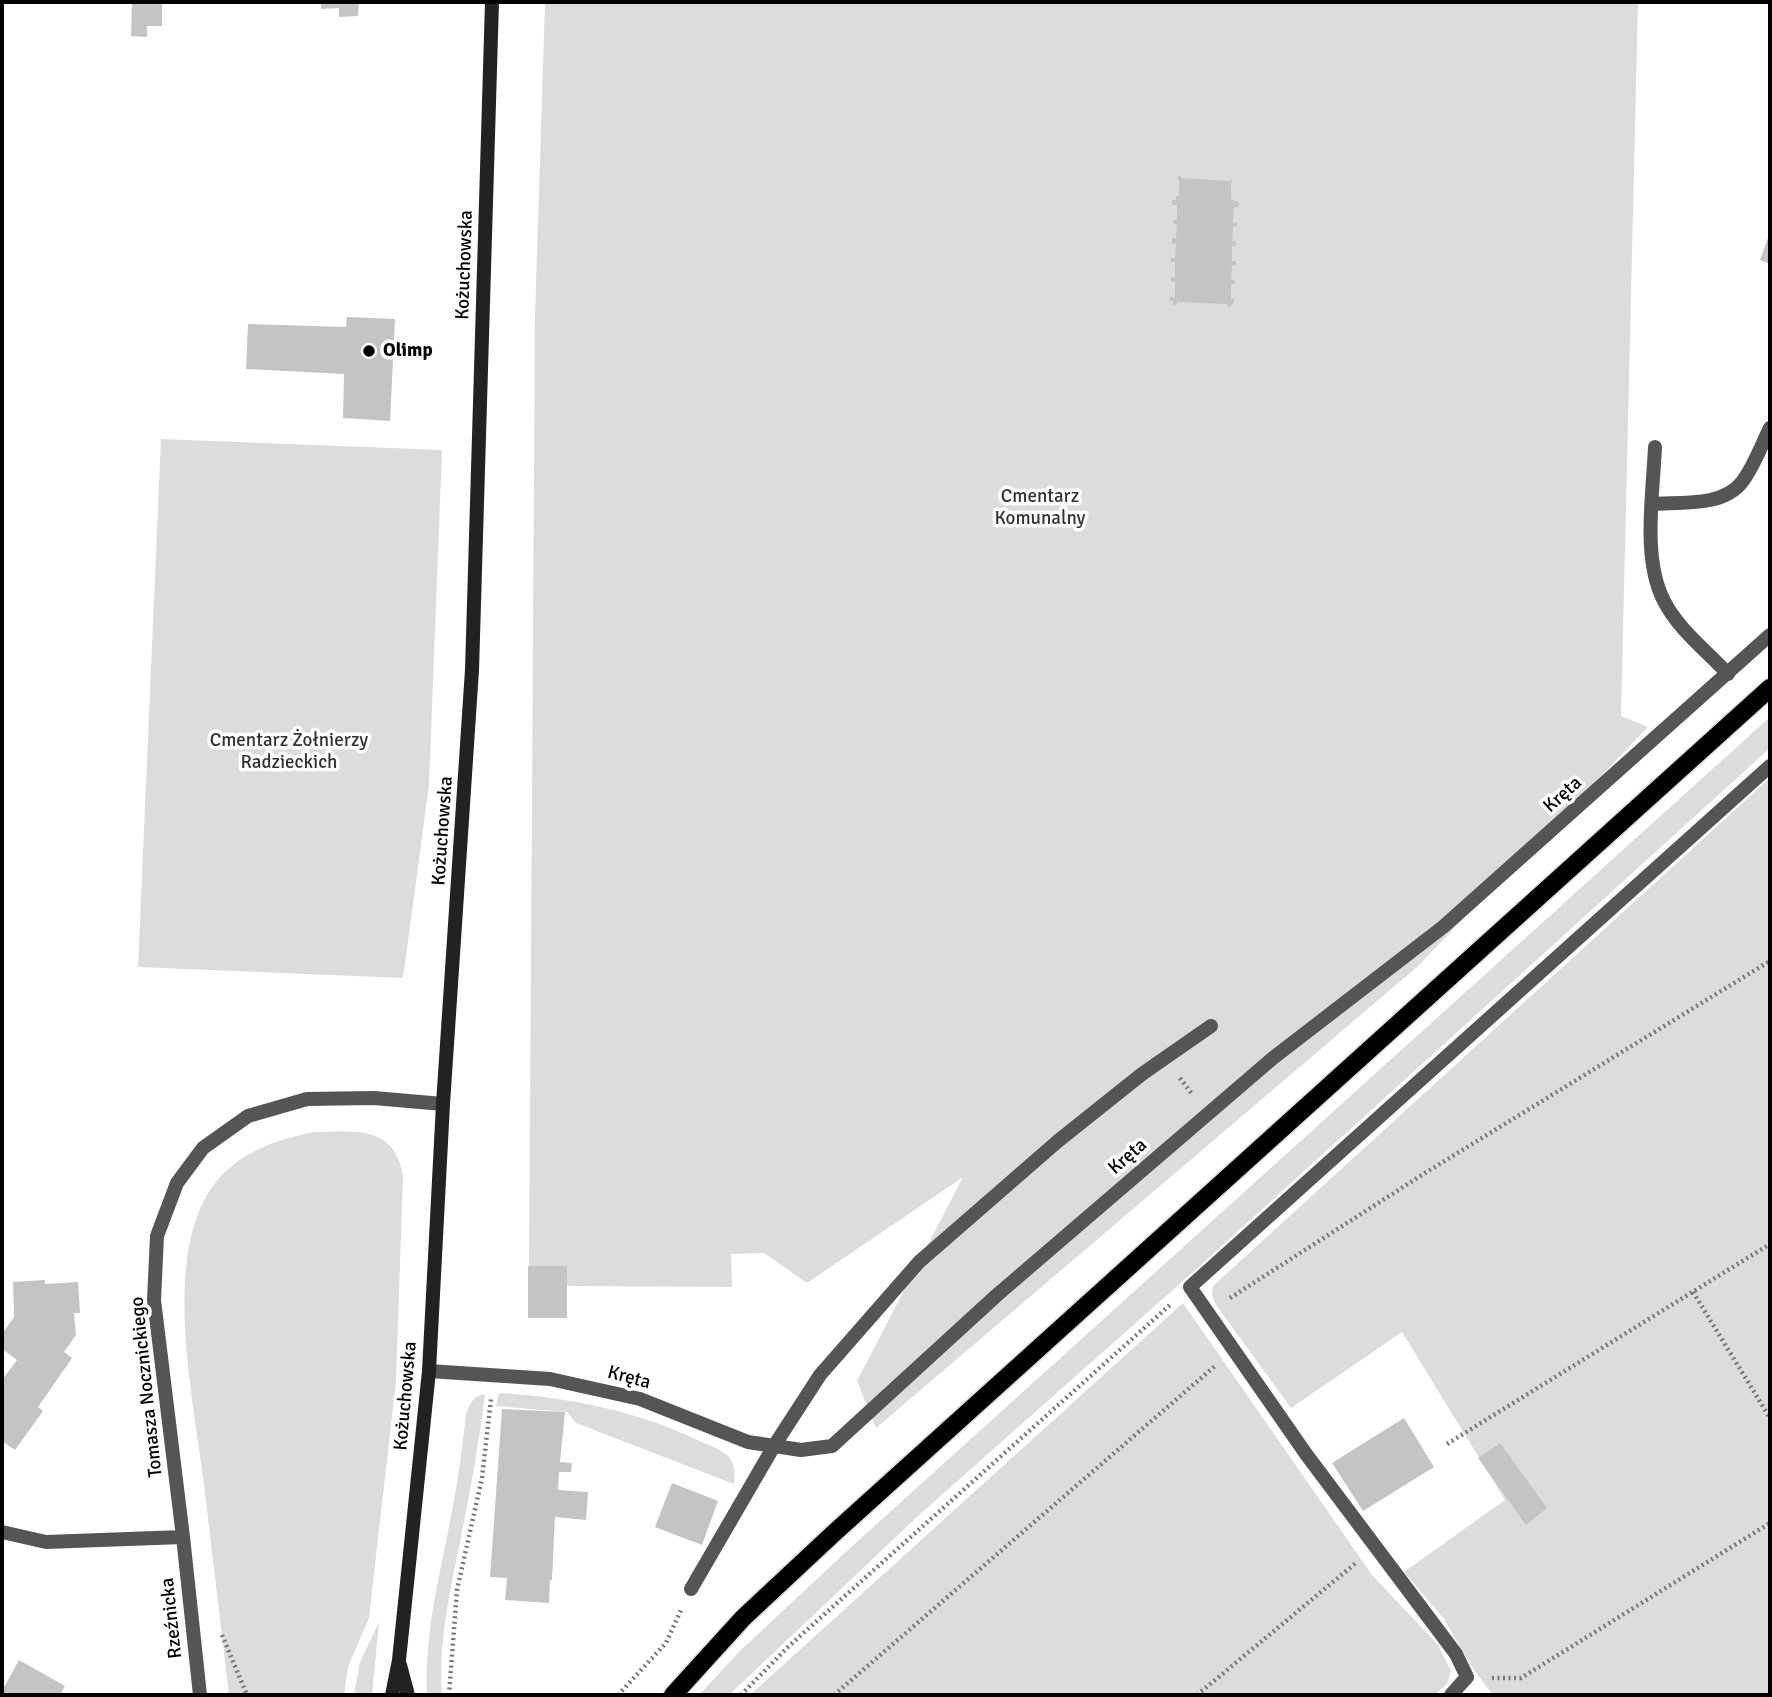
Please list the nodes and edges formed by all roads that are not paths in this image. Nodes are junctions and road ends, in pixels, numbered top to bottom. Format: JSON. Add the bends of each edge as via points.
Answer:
{"nodes":[{"id":1,"x":492,"y":2,"type":"edge"},
{"id":2,"x":1770,"y":428,"type":"edge"},
{"id":3,"x":1655,"y":447,"type":"dead end"},
{"id":4,"x":1653,"y":504,"type":"junction"},
{"id":5,"x":1770,"y":635,"type":"edge"},
{"id":6,"x":1728,"y":674,"type":"junction"},
{"id":7,"x":1770,"y":688,"type":"edge"},
{"id":8,"x":1770,"y":766,"type":"edge"},
{"id":9,"x":1211,"y":1026,"type":"dead end"},
{"id":10,"x":443,"y":1104,"type":"junction"},
{"id":11,"x":429,"y":1371,"type":"junction"},
{"id":12,"x":774,"y":1446,"type":"junction"},
{"id":13,"x":2,"y":1532,"type":"edge"},
{"id":14,"x":183,"y":1537,"type":"junction"},
{"id":15,"x":691,"y":1589,"type":"road end"},
{"id":16,"x":399,"y":1660,"type":"junction"},
{"id":17,"x":200,"y":1695,"type":"edge"},
{"id":18,"x":393,"y":1695,"type":"edge"},
{"id":19,"x":408,"y":1695,"type":"edge"},
{"id":20,"x":673,"y":1695,"type":"edge"},
{"id":21,"x":1451,"y":1695,"type":"edge"}],
"edges":[{"from":1,"to":10,"type":"main road","name":"Kożuchowska","via":[[472,670]]},
{"from":2,"to":4,"type":"street","via":[[1741,484],[1730,493],[1703,501]]},
{"from":3,"to":4,"type":"street"},
{"from":4,"to":6,"type":"street","via":[[1652,558],[1664,602]]},
{"from":5,"to":6,"type":"street","name":"Kręta"},
{"from":6,"to":12,"type":"street","name":"Kręta","via":[[1443,927],[1273,1058],[1027,1268],[832,1446],[801,1450]]},
{"from":7,"to":20,"type":"main road","via":[[834,1533],[743,1618]]},
{"from":8,"to":21,"type":"street","via":[[1190,1287],[1306,1454],[1456,1654],[1467,1677]]},
{"from":9,"to":12,"type":"street","via":[[1058,1141],[919,1262],[820,1375]]},
{"from":10,"to":11,"type":"main road","name":"Kożuchowska"},
{"from":10,"to":14,"type":"street","name":"Tomasza Nocznickiego","via":[[307,1099],[248,1116],[203,1148],[177,1183],[157,1236],[154,1300]]},
{"from":11,"to":12,"type":"street","name":"Kręta","via":[[550,1379],[640,1399],[748,1442]]},
{"from":11,"to":16,"type":"main road","name":"Kożuchowska"},
{"from":12,"to":15,"type":"street"},
{"from":13,"to":14,"type":"street","via":[[46,1542]]},
{"from":14,"to":17,"type":"street","name":"Rzeźnicka"},
{"from":16,"to":18,"type":"main road","name":"Kożuchowska"},
{"from":16,"to":19,"type":"main road","name":"Kożuchowska"}]}
